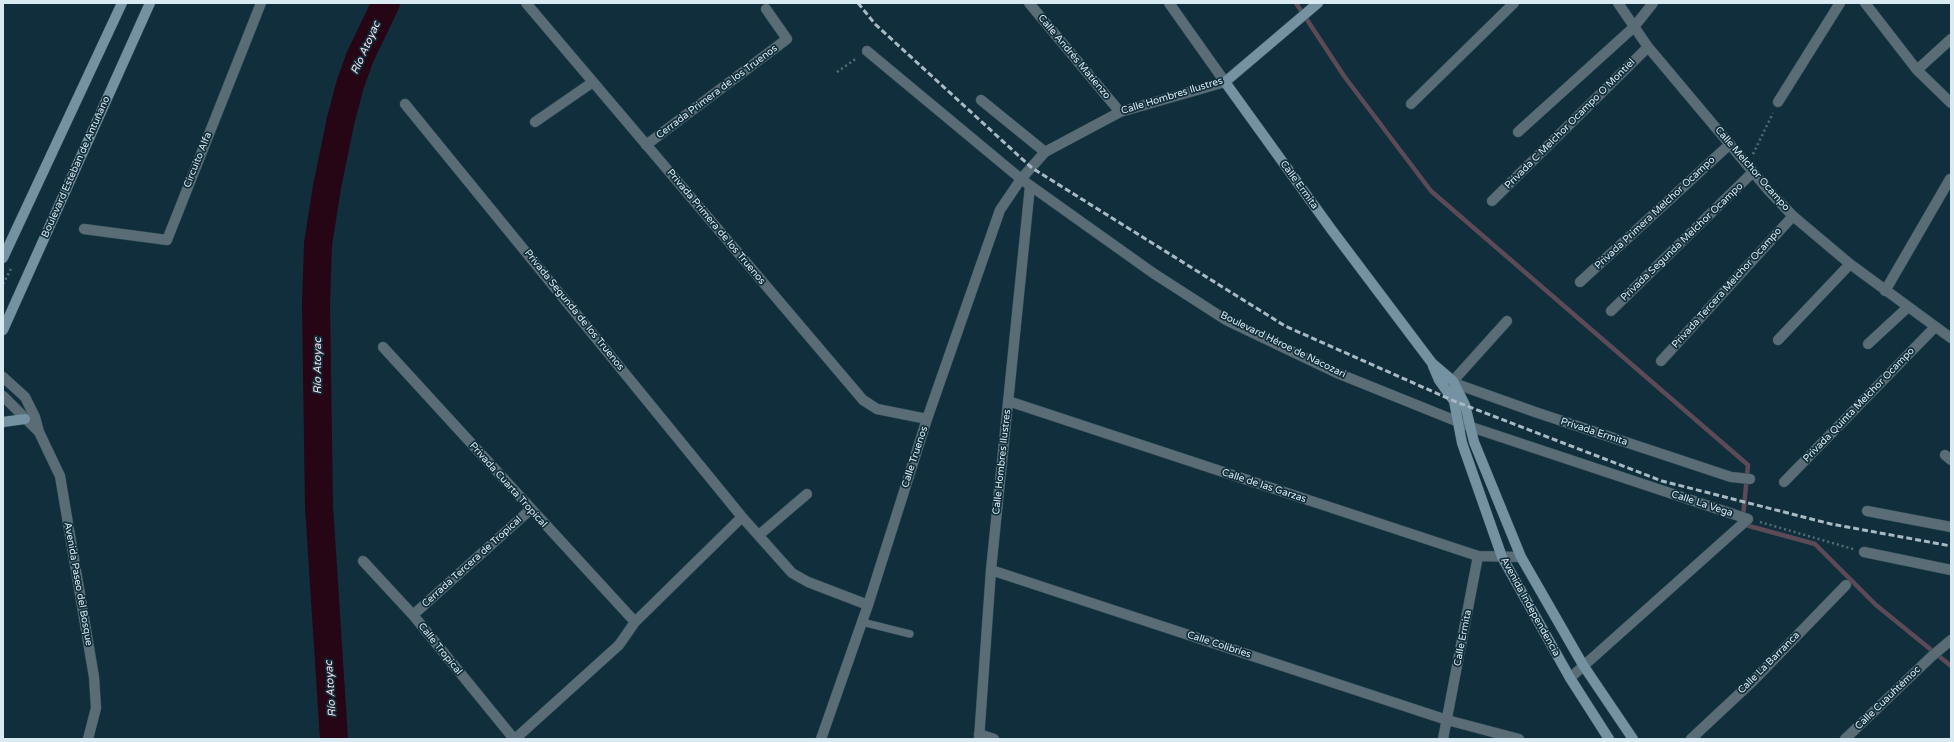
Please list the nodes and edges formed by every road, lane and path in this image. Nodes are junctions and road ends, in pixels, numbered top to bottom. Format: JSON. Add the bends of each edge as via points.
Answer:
{"nodes":[{"id":1,"x":122,"y":3,"type":"edge"},
{"id":2,"x":150,"y":3,"type":"edge"},
{"id":3,"x":261,"y":3,"type":"edge"},
{"id":4,"x":526,"y":3,"type":"edge"},
{"id":5,"x":1029,"y":3,"type":"edge"},
{"id":6,"x":1170,"y":3,"type":"edge"},
{"id":7,"x":1318,"y":3,"type":"edge"},
{"id":8,"x":1514,"y":3,"type":"edge"},
{"id":9,"x":1618,"y":3,"type":"edge"},
{"id":10,"x":1653,"y":3,"type":"edge"},
{"id":11,"x":1840,"y":3,"type":"edge"},
{"id":12,"x":1865,"y":3,"type":"edge"},
{"id":13,"x":766,"y":9,"type":"dead end"},
{"id":14,"x":1634,"y":27,"type":"junction"},
{"id":15,"x":1951,"y":39,"type":"edge"},
{"id":16,"x":1648,"y":47,"type":"junction"},
{"id":17,"x":867,"y":51,"type":"joint"},
{"id":18,"x":1917,"y":70,"type":"junction"},
{"id":19,"x":837,"y":72,"type":"dead end"},
{"id":20,"x":593,"y":82,"type":"junction"},
{"id":21,"x":1225,"y":82,"type":"junction"},
{"id":22,"x":981,"y":100,"type":"dead end"},
{"id":23,"x":1778,"y":102,"type":"joint"},
{"id":24,"x":1951,"y":103,"type":"edge"},
{"id":25,"x":405,"y":104,"type":"dead end"},
{"id":26,"x":1411,"y":104,"type":"dead end"},
{"id":27,"x":1120,"y":112,"type":"junction"},
{"id":28,"x":535,"y":122,"type":"dead end"},
{"id":29,"x":1518,"y":132,"type":"dead end"},
{"id":30,"x":1730,"y":144,"type":"junction"},
{"id":31,"x":646,"y":145,"type":"junction"},
{"id":32,"x":1045,"y":152,"type":"junction"},
{"id":33,"x":1750,"y":168,"type":"junction"},
{"id":34,"x":1950,"y":179,"type":"dead end"},
{"id":35,"x":1021,"y":180,"type":"junction"},
{"id":36,"x":1030,"y":186,"type":"junction"},
{"id":37,"x":1492,"y":201,"type":"dead end"},
{"id":38,"x":1792,"y":216,"type":"junction"},
{"id":39,"x":84,"y":229,"type":"dead end"},
{"id":40,"x":3,"y":258,"type":"edge"},
{"id":41,"x":1850,"y":264,"type":"junction"},
{"id":42,"x":1580,"y":282,"type":"dead end"},
{"id":43,"x":1885,"y":291,"type":"junction"},
{"id":44,"x":1908,"y":308,"type":"junction"},
{"id":45,"x":1611,"y":311,"type":"dead end"},
{"id":46,"x":1507,"y":321,"type":"dead end"},
{"id":47,"x":1935,"y":327,"type":"junction"},
{"id":48,"x":3,"y":330,"type":"edge"},
{"id":49,"x":1951,"y":338,"type":"edge"},
{"id":50,"x":1778,"y":340,"type":"dead end"},
{"id":51,"x":1868,"y":344,"type":"dead end"},
{"id":52,"x":383,"y":347,"type":"dead end"},
{"id":53,"x":1661,"y":361,"type":"dead end"},
{"id":54,"x":1432,"y":363,"type":"junction"},
{"id":55,"x":3,"y":377,"type":"edge"},
{"id":56,"x":1439,"y":380,"type":"junction"},
{"id":57,"x":1452,"y":381,"type":"junction"},
{"id":58,"x":3,"y":396,"type":"edge"},
{"id":59,"x":1008,"y":401,"type":"junction"},
{"id":60,"x":25,"y":419,"type":"junction"},
{"id":61,"x":927,"y":419,"type":"junction"},
{"id":62,"x":1457,"y":421,"type":"junction"},
{"id":63,"x":3,"y":422,"type":"edge"},
{"id":64,"x":1471,"y":427,"type":"junction"},
{"id":65,"x":39,"y":432,"type":"junction"},
{"id":66,"x":1750,"y":479,"type":"dead end"},
{"id":67,"x":1784,"y":482,"type":"dead end"},
{"id":68,"x":807,"y":494,"type":"dead end"},
{"id":69,"x":531,"y":509,"type":"junction"},
{"id":70,"x":1867,"y":511,"type":"dead end"},
{"id":71,"x":742,"y":517,"type":"junction"},
{"id":72,"x":1748,"y":519,"type":"junction"},
{"id":73,"x":1951,"y":527,"type":"edge"},
{"id":74,"x":758,"y":535,"type":"junction"},
{"id":75,"x":1864,"y":552,"type":"joint"},
{"id":76,"x":1478,"y":556,"type":"junction"},
{"id":77,"x":1502,"y":557,"type":"junction"},
{"id":78,"x":1521,"y":557,"type":"junction"},
{"id":79,"x":363,"y":561,"type":"dead end"},
{"id":80,"x":991,"y":570,"type":"junction"},
{"id":81,"x":1951,"y":570,"type":"edge"},
{"id":82,"x":1846,"y":585,"type":"dead end"},
{"id":83,"x":868,"y":605,"type":"junction"},
{"id":84,"x":413,"y":615,"type":"junction"},
{"id":85,"x":634,"y":622,"type":"junction"},
{"id":86,"x":862,"y":622,"type":"junction"},
{"id":87,"x":910,"y":634,"type":"dead end"},
{"id":88,"x":1951,"y":640,"type":"edge"},
{"id":89,"x":1582,"y":665,"type":"junction"},
{"id":90,"x":1570,"y":678,"type":"junction"},
{"id":91,"x":1448,"y":720,"type":"junction"},
{"id":92,"x":979,"y":736,"type":"edge"},
{"id":93,"x":88,"y":739,"type":"edge"},
{"id":94,"x":515,"y":739,"type":"edge"},
{"id":95,"x":821,"y":739,"type":"edge"},
{"id":96,"x":994,"y":739,"type":"edge"},
{"id":97,"x":1443,"y":739,"type":"edge"},
{"id":98,"x":1519,"y":739,"type":"edge"},
{"id":99,"x":1609,"y":739,"type":"edge"},
{"id":100,"x":1633,"y":739,"type":"edge"},
{"id":101,"x":1691,"y":739,"type":"edge"},
{"id":102,"x":1844,"y":739,"type":"edge"}],
"edges":[{"from":1,"to":40,"type":"street"},
{"from":2,"to":48,"type":"street","name":"Boulevard Esteban de Antuñano"},
{"from":3,"to":39,"type":"street","name":"Circuito Alfa","via":[[166,240]]},
{"from":4,"to":20,"type":"street","name":"Privada Primera de los Truenos"},
{"from":5,"to":27,"type":"street","name":"Calle Andrés Matienzo"},
{"from":6,"to":21,"type":"street","name":"Calle Ermita"},
{"from":7,"to":21,"type":"street","name":"Calle Hombres Ilustres"},
{"from":8,"to":26,"type":"street"},
{"from":9,"to":14,"type":"street","name":"Calle Melchor Ocampo"},
{"from":10,"to":14,"type":"street"},
{"from":11,"to":23,"type":"street"},
{"from":12,"to":18,"type":"street"},
{"from":13,"to":31,"type":"street","name":"Cerrada Primera de los Truenos","via":[[787,39]]},
{"from":14,"to":16,"type":"street","name":"Calle Melchor Ocampo"},
{"from":14,"to":29,"type":"street"},
{"from":15,"to":18,"type":"street"},
{"from":16,"to":30,"type":"street","name":"Calle Melchor Ocampo"},
{"from":16,"to":37,"type":"street","name":"Privada C Melchor Ocampo O Montiel"},
{"from":17,"to":19,"type":"path"},
{"from":17,"to":35,"type":"street","name":"Boulevard Héroe de Nacozari"},
{"from":18,"to":24,"type":"street"},
{"from":20,"to":28,"type":"street"},
{"from":20,"to":31,"type":"street","name":"Privada Primera de los Truenos"},
{"from":21,"to":27,"type":"street","name":"Calle Hombres Ilustres"},
{"from":21,"to":54,"type":"street","name":"Calle Ermita","via":[[1330,229]]},
{"from":22,"to":32,"type":"street"},
{"from":23,"to":33,"type":"path"},
{"from":25,"to":71,"type":"street","name":"Privada Segunda de los Truenos"},
{"from":27,"to":32,"type":"street","name":"Calle Hombres Ilustres"},
{"from":30,"to":33,"type":"street","name":"Calle Melchor Ocampo"},
{"from":30,"to":42,"type":"street","name":"Privada Primera Melchor Ocampo"},
{"from":31,"to":61,"type":"street","name":"Privada Primera de los Truenos","via":[[863,400],[877,409]]},
{"from":32,"to":35,"type":"street","name":"Calle Hombres Ilustres"},
{"from":33,"to":38,"type":"street","name":"Calle Melchor Ocampo"},
{"from":33,"to":45,"type":"street","name":"Privada Segunda Melchor Ocampo"},
{"from":34,"to":43,"type":"street"},
{"from":35,"to":36,"type":"street","name":"Boulevard Héroe de Nacozari"},
{"from":35,"to":61,"type":"street","name":"Calle Truenos","via":[[1000,210]]},
{"from":36,"to":59,"type":"street","name":"Calle Hombres Ilustres"},
{"from":36,"to":62,"type":"street","name":"Boulevard Héroe de Nacozari","via":[[1153,273],[1226,320],[1337,373]]},
{"from":38,"to":41,"type":"street","name":"Calle Melchor Ocampo"},
{"from":38,"to":53,"type":"street","name":"Privada Tercera Melchor Ocampo"},
{"from":41,"to":43,"type":"street","name":"Calle Melchor Ocampo"},
{"from":41,"to":50,"type":"street"},
{"from":43,"to":44,"type":"street","name":"Calle Melchor Ocampo"},
{"from":44,"to":47,"type":"street","name":"Calle Melchor Ocampo"},
{"from":44,"to":51,"type":"street"},
{"from":46,"to":57,"type":"street"},
{"from":47,"to":49,"type":"street","name":"Calle Melchor Ocampo"},
{"from":47,"to":67,"type":"street","name":"Privada Quinta Melchor Ocampo"},
{"from":52,"to":69,"type":"street","name":"Privada Cuarta Tropical"},
{"from":54,"to":56,"type":"street","name":"Calle Ermita"},
{"from":54,"to":57,"type":"street","name":"Calle Ermita"},
{"from":55,"to":65,"type":"street","name":"Avenida Paseo del Bosque","via":[[25,397]]},
{"from":56,"to":57,"type":"street","name":"Privada Ermita"},
{"from":56,"to":62,"type":"street","name":"Avenida Independencia","via":[[1454,400]]},
{"from":57,"to":64,"type":"street","name":"Avenida Independencia","via":[[1465,405]]},
{"from":57,"to":66,"type":"street","name":"Privada Ermita","via":[[1535,412],[1731,477]]},
{"from":58,"to":60,"type":"street","name":"Avenida Paseo del Bosque"},
{"from":59,"to":76,"type":"street","name":"Calle de las Garzas"},
{"from":59,"to":80,"type":"street","name":"Calle Hombres Ilustres"},
{"from":60,"to":63,"type":"street"},
{"from":60,"to":65,"type":"street","name":"Avenida Paseo del Bosque"},
{"from":61,"to":83,"type":"street","name":"Calle Truenos"},
{"from":62,"to":64,"type":"street","name":"Calle La Vega"},
{"from":62,"to":77,"type":"street","name":"Avenida Independencia","via":[[1462,443]]},
{"from":64,"to":72,"type":"street","name":"Calle La Vega"},
{"from":64,"to":78,"type":"street","name":"Avenida Independencia","via":[[1474,442]]},
{"from":65,"to":93,"type":"street","name":"Avenida Paseo del Bosque","via":[[60,476],[94,677],[96,708]]},
{"from":68,"to":74,"type":"street"},
{"from":69,"to":84,"type":"street","name":"Cerrada Tercera de Tropical"},
{"from":69,"to":85,"type":"street","name":"Privada Cuarta Tropical"},
{"from":70,"to":73,"type":"street"},
{"from":71,"to":74,"type":"street","name":"Privada Segunda de los Truenos"},
{"from":71,"to":85,"type":"street"},
{"from":72,"to":75,"type":"path"},
{"from":72,"to":89,"type":"street"},
{"from":74,"to":83,"type":"street","name":"Privada Segunda de los Truenos","via":[[792,573],[808,582]]},
{"from":75,"to":81,"type":"street"},
{"from":76,"to":77,"type":"street","name":"Calle de las Garzas"},
{"from":76,"to":91,"type":"street","name":"Calle Ermita"},
{"from":77,"to":78,"type":"street","name":"Calle de las Garzas"},
{"from":77,"to":90,"type":"street","name":"Avenida Independencia"},
{"from":78,"to":89,"type":"street","name":"Avenida Independencia"},
{"from":79,"to":84,"type":"street","name":"Calle Tropical"},
{"from":80,"to":91,"type":"street","name":"Calle Colibríes"},
{"from":80,"to":92,"type":"street","name":"Calle Hombres Ilustres"},
{"from":82,"to":101,"type":"street","name":"Calle La Barranca","via":[[1753,681]]},
{"from":83,"to":86,"type":"street","name":"Calle Truenos"},
{"from":84,"to":94,"type":"street","name":"Calle Tropical"},
{"from":85,"to":94,"type":"street","via":[[619,645]]},
{"from":86,"to":87,"type":"lane"},
{"from":86,"to":95,"type":"street","name":"Calle Truenos"},
{"from":88,"to":102,"type":"street","name":"Calle Cuauhtémoc"},
{"from":89,"to":90,"type":"street"},
{"from":89,"to":100,"type":"street","name":"Avenida Independencia"},
{"from":90,"to":99,"type":"street","name":"Avenida Independencia"},
{"from":91,"to":97,"type":"street","name":"Calle Ermita"},
{"from":91,"to":98,"type":"street","name":"Calle Colibríes"},
{"from":92,"to":96,"type":"street"}]}
